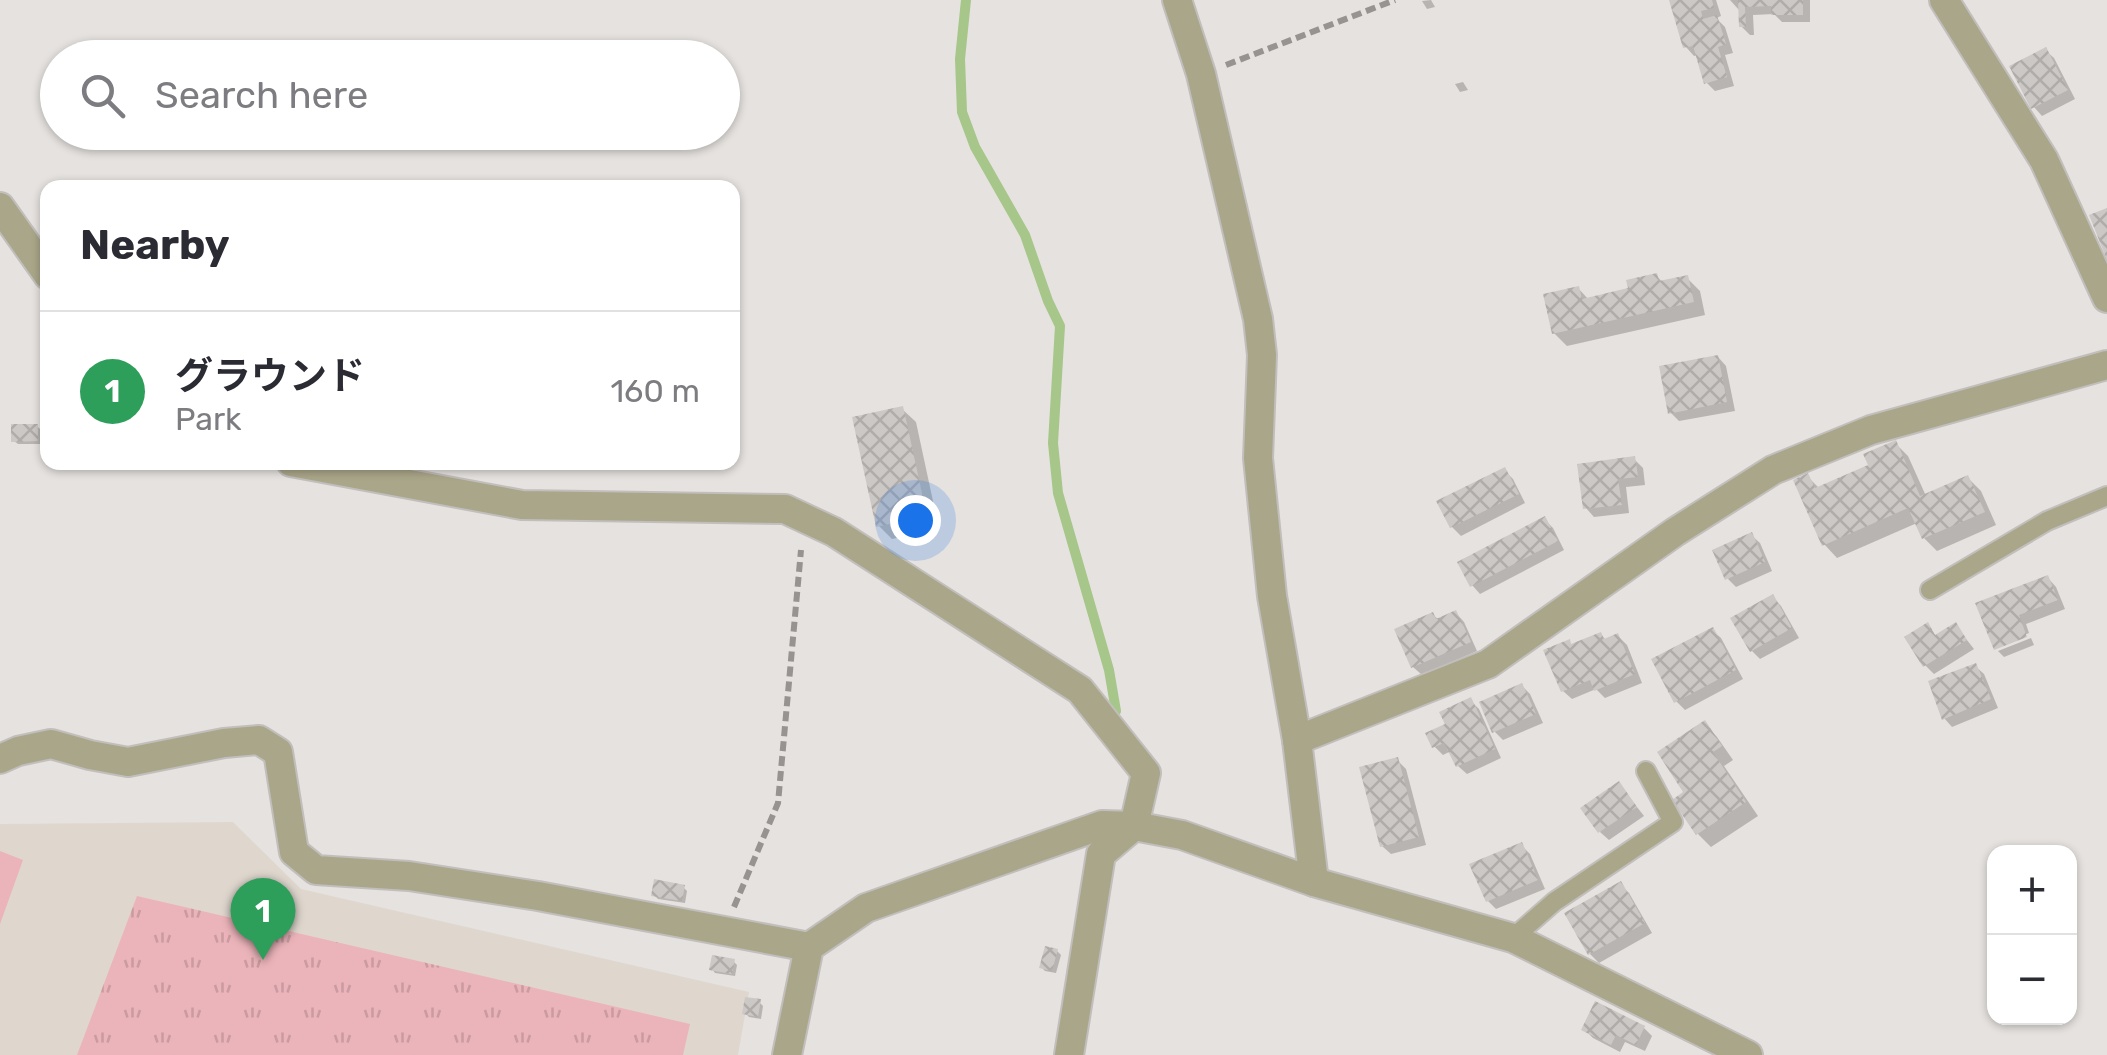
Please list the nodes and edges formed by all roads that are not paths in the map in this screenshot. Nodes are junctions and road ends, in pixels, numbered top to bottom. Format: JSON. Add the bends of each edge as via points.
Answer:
{"nodes":[{"id":1,"x":1177,"y":0,"type":"edge"},
{"id":2,"x":1944,"y":0,"type":"edge"},
{"id":3,"x":0,"y":207,"type":"edge"},
{"id":4,"x":40,"y":264,"type":"edge"},
{"id":5,"x":2107,"y":298,"type":"edge"},
{"id":6,"x":2107,"y":365,"type":"edge"},
{"id":7,"x":334,"y":470,"type":"edge"},
{"id":8,"x":2107,"y":496,"type":"edge"},
{"id":9,"x":1930,"y":590,"type":"dead end"},
{"id":10,"x":1297,"y":740,"type":"junction"},
{"id":11,"x":0,"y":760,"type":"edge"},
{"id":12,"x":1646,"y":771,"type":"dead end"},
{"id":13,"x":1134,"y":826,"type":"junction"},
{"id":14,"x":1314,"y":882,"type":"junction"},
{"id":15,"x":1513,"y":938,"type":"junction"},
{"id":16,"x":810,"y":947,"type":"junction"},
{"id":17,"x":786,"y":1055,"type":"edge"},
{"id":18,"x":1068,"y":1055,"type":"edge"},
{"id":19,"x":1748,"y":1055,"type":"edge"}],
"edges":[{"from":1,"to":10,"type":"street","via":[[1201,74],[1258,319],[1258,458],[1272,596]]},
{"from":2,"to":5,"type":"street","via":[[2044,160]]},
{"from":3,"to":4,"type":"street"},
{"from":6,"to":10,"type":"street","via":[[1871,430],[1772,470],[1488,664]]},
{"from":7,"to":13,"type":"street","via":[[522,505],[786,510],[804,518],[1080,690],[1146,773]]},
{"from":8,"to":9,"type":"lane","via":[[2046,522]]},
{"from":10,"to":14,"type":"street"},
{"from":11,"to":16,"type":"street","via":[[50,744],[128,762],[259,740],[278,752],[294,852],[316,870],[501,890]]},
{"from":12,"to":15,"type":"lane","via":[[1673,822],[1554,902]]},
{"from":13,"to":14,"type":"street"},
{"from":13,"to":16,"type":"street","via":[[1102,824],[866,908]]},
{"from":13,"to":18,"type":"street","via":[[1101,854]]},
{"from":14,"to":15,"type":"street"},
{"from":15,"to":19,"type":"street"},
{"from":16,"to":17,"type":"street"}]}
